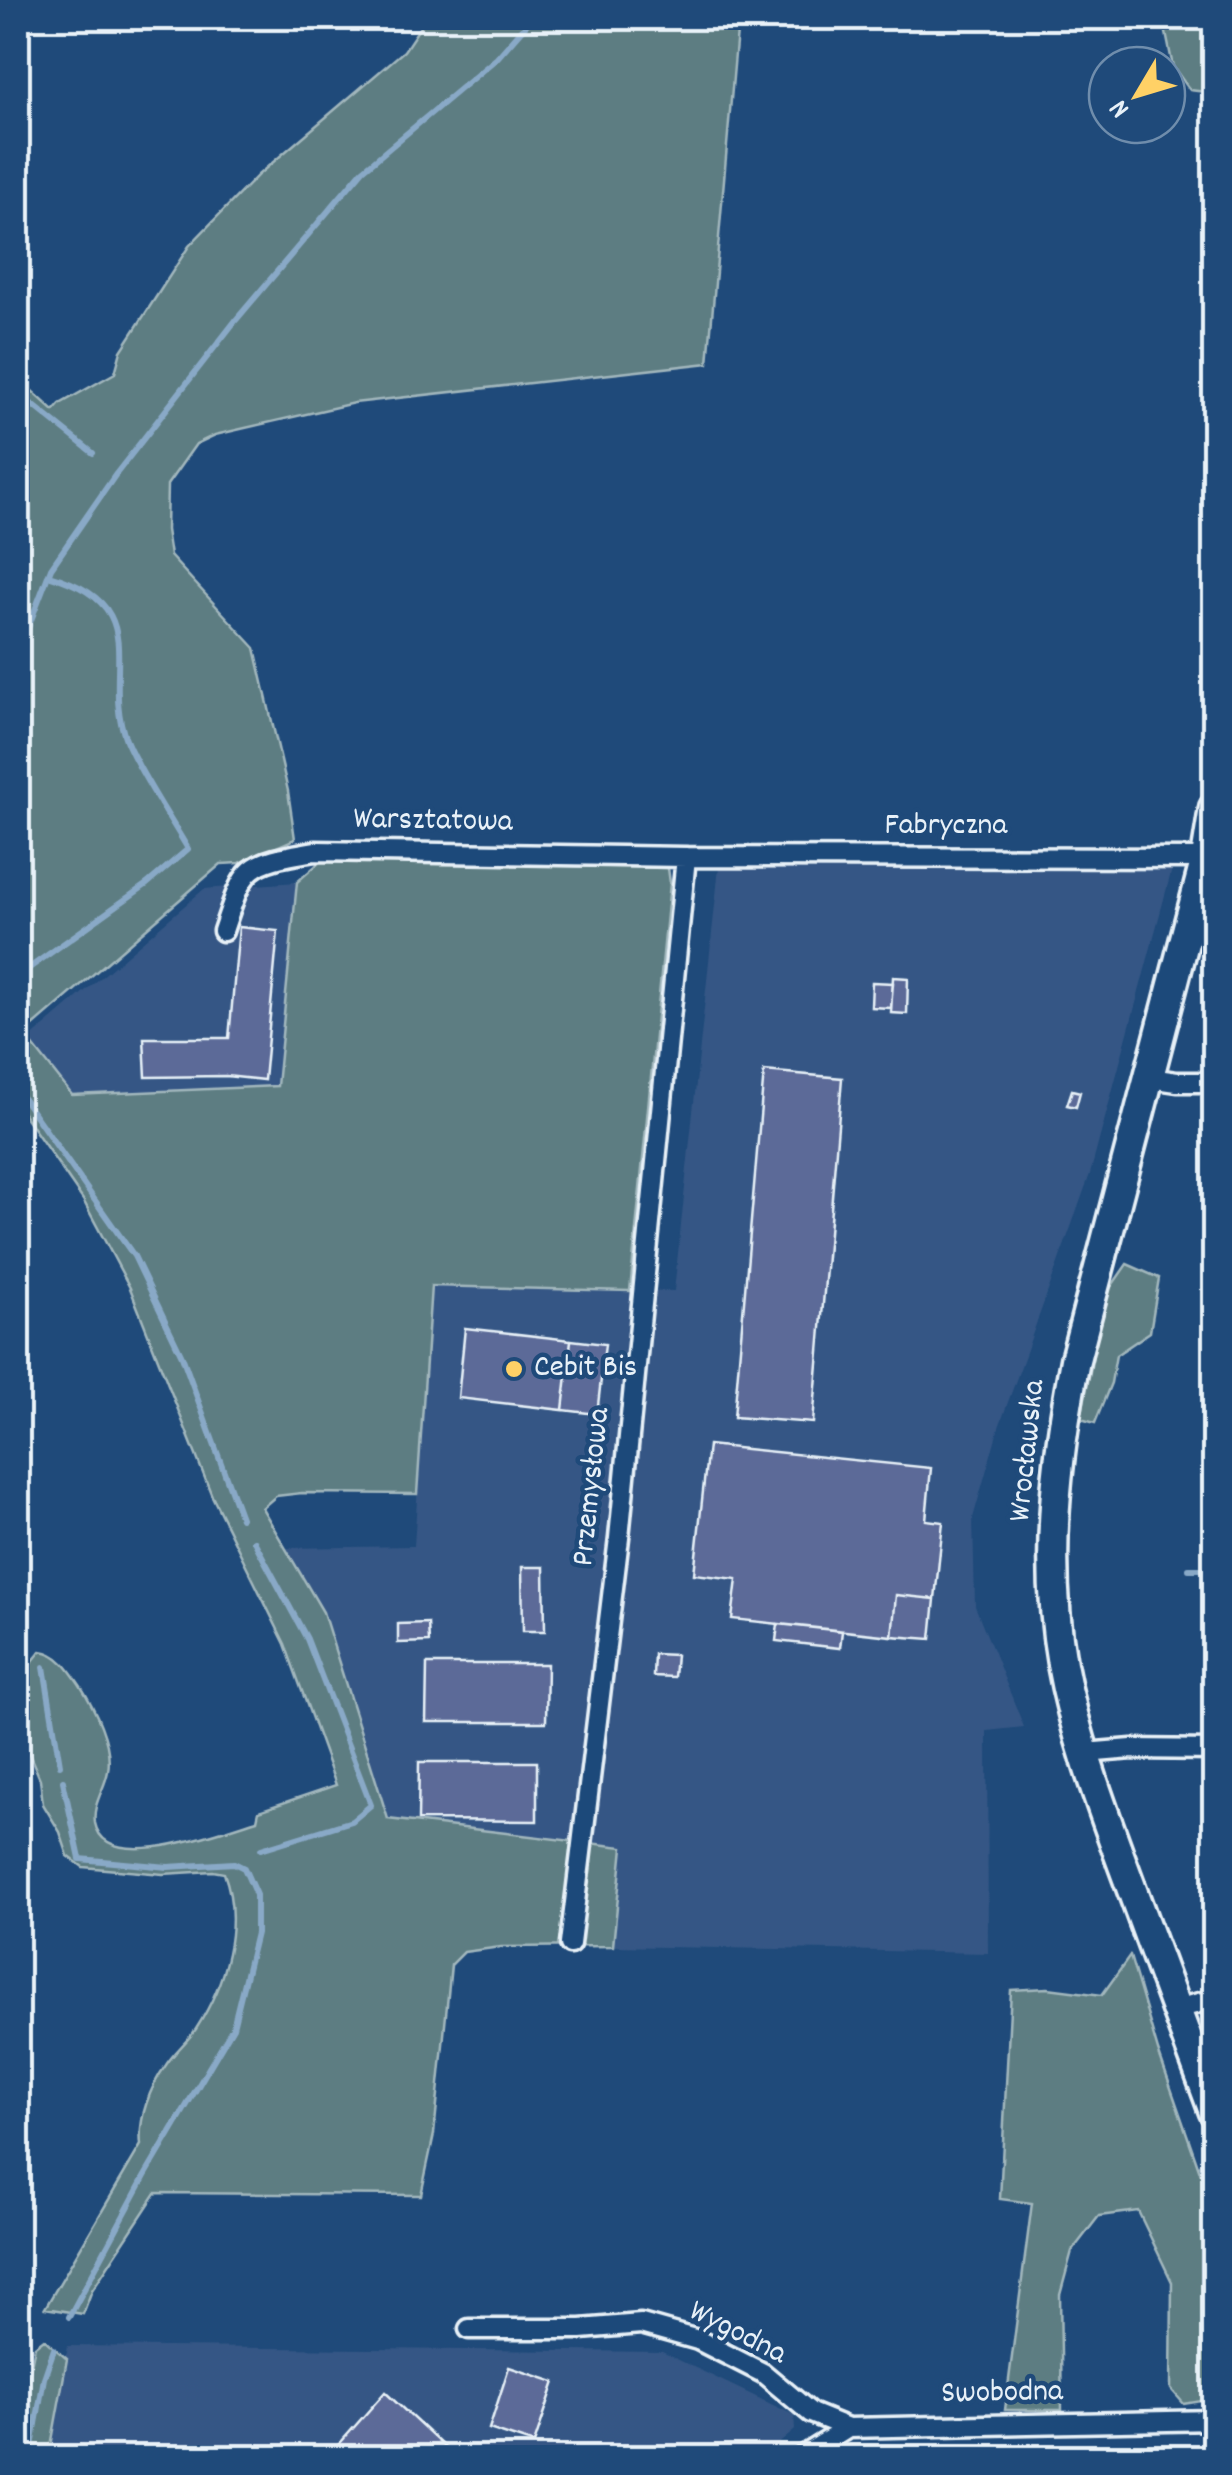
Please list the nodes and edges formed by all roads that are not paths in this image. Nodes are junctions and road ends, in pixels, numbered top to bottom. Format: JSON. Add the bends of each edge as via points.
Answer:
{"nodes":[{"id":1,"x":1214,"y":818,"type":"edge"},
{"id":2,"x":686,"y":857,"type":"junction"},
{"id":3,"x":1206,"y":858,"type":"junction"},
{"id":4,"x":223,"y":931,"type":"dead end"},
{"id":5,"x":1150,"y":1078,"type":"junction"},
{"id":6,"x":1214,"y":1082,"type":"edge"},
{"id":7,"x":1214,"y":1750,"type":"edge"},
{"id":8,"x":1084,"y":1753,"type":"junction"},
{"id":9,"x":570,"y":1944,"type":"dead end"},
{"id":10,"x":1214,"y":2000,"type":"edge"},
{"id":11,"x":1176,"y":2009,"type":"junction"},
{"id":12,"x":1211,"y":2103,"type":"edge"},
{"id":13,"x":469,"y":2329,"type":"dead end"},
{"id":14,"x":1214,"y":2420,"type":"edge"},
{"id":15,"x":848,"y":2428,"type":"junction"},
{"id":16,"x":800,"y":2458,"type":"edge"}],
"edges":[{"from":1,"to":3,"type":"main road","name":"Wrocławska"},
{"from":2,"to":3,"type":"street","name":"Fabryczna"},
{"from":2,"to":4,"type":"street","name":"Warsztatowa","via":[[315,851],[264,859],[240,881]]},
{"from":2,"to":9,"type":"street","name":"Przemysłowa","via":[[619,1538]]},
{"from":3,"to":5,"type":"main road","name":"Wrocławska"},
{"from":5,"to":6,"type":"street"},
{"from":5,"to":8,"type":"main road","name":"Wrocławska","via":[[1074,1360],[1054,1499],[1062,1662]]},
{"from":7,"to":8,"type":"street"},
{"from":8,"to":11,"type":"main road","name":"Wrocławska"},
{"from":10,"to":11,"type":"street"},
{"from":11,"to":12,"type":"main road","name":"Wrocławska"},
{"from":13,"to":15,"type":"street","name":"Wygodna","via":[[642,2324],[698,2340],[764,2374],[811,2413]]},
{"from":14,"to":15,"type":"street","name":"Swobodna"},
{"from":15,"to":16,"type":"street"}]}
